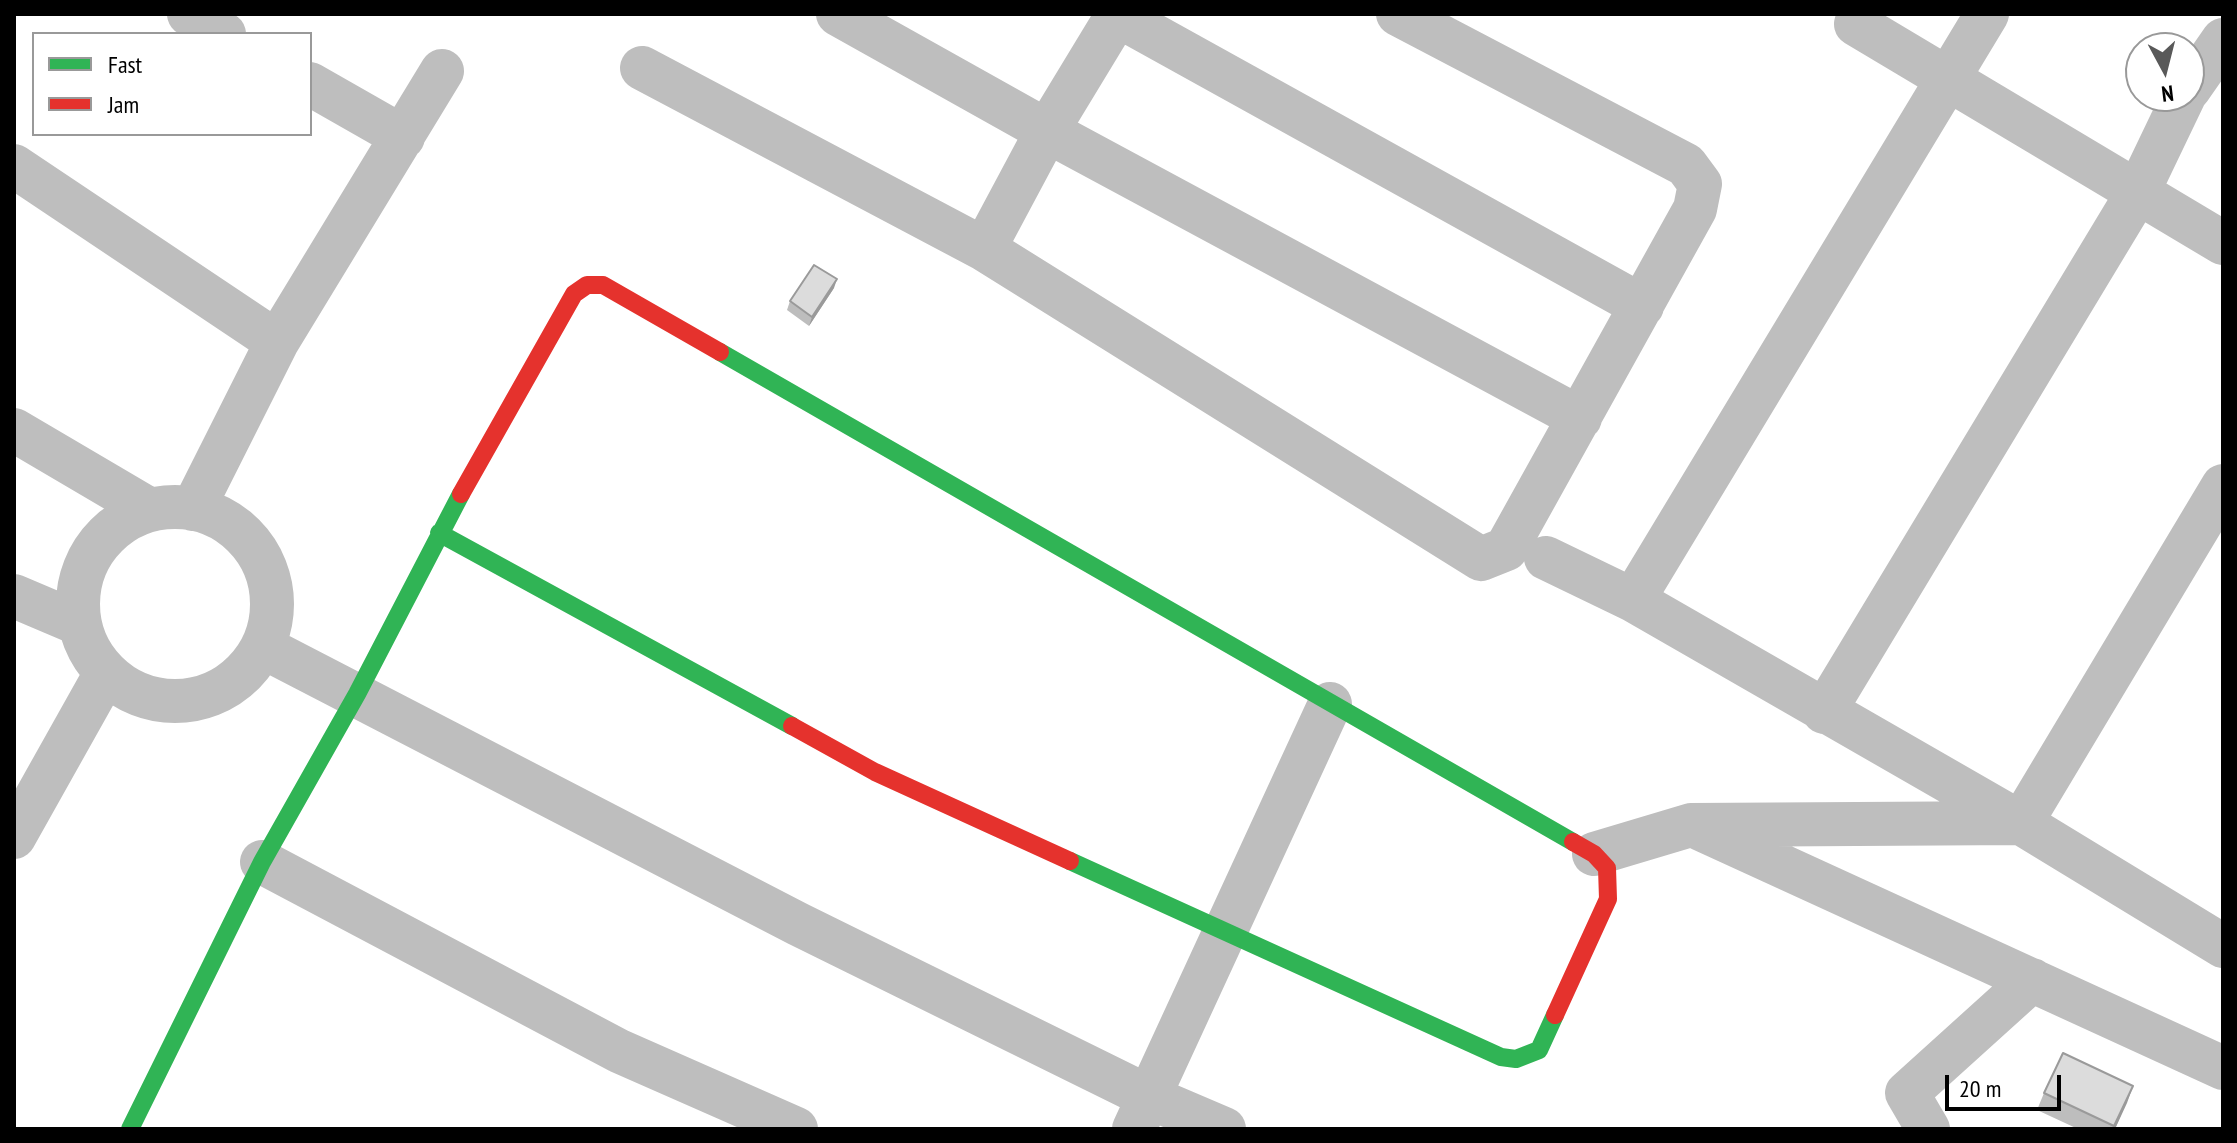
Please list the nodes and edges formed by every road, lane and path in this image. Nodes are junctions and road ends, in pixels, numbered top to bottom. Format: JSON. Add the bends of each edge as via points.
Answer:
{"nodes":[{"id":1,"x":189,"y":14,"type":"edge"},
{"id":2,"x":838,"y":14,"type":"edge"},
{"id":3,"x":1398,"y":14,"type":"edge"},
{"id":4,"x":1987,"y":14,"type":"edge"},
{"id":5,"x":1117,"y":15,"type":"edge"},
{"id":6,"x":1856,"y":24,"type":"dead end"},
{"id":7,"x":220,"y":32,"type":"edge"},
{"id":8,"x":2223,"y":40,"type":"edge"},
{"id":9,"x":2205,"y":66,"type":"edge"},
{"id":10,"x":642,"y":68,"type":"dead end"},
{"id":11,"x":442,"y":71,"type":"dead end"},
{"id":12,"x":1949,"y":79,"type":"junction"},
{"id":13,"x":312,"y":85,"type":"edge"},
{"id":14,"x":2176,"y":112,"type":"edge"},
{"id":15,"x":1047,"y":131,"type":"junction"},
{"id":16,"x":403,"y":137,"type":"junction"},
{"id":17,"x":14,"y":166,"type":"edge"},
{"id":18,"x":2138,"y":192,"type":"junction"},
{"id":19,"x":2223,"y":243,"type":"edge"},
{"id":20,"x":984,"y":249,"type":"junction"},
{"id":21,"x":1642,"y":306,"type":"junction"},
{"id":22,"x":277,"y":342,"type":"junction"},
{"id":23,"x":1580,"y":418,"type":"junction"},
{"id":24,"x":14,"y":430,"type":"edge"},
{"id":25,"x":2223,"y":486,"type":"edge"},
{"id":26,"x":193,"y":509,"type":"junction"},
{"id":27,"x":150,"y":510,"type":"junction"},
{"id":28,"x":439,"y":533,"type":"junction"},
{"id":29,"x":1546,"y":558,"type":"dead end"},
{"id":30,"x":14,"y":596,"type":"edge"},
{"id":31,"x":1633,"y":600,"type":"junction"},
{"id":32,"x":80,"y":624,"type":"junction"},
{"id":33,"x":263,"y":647,"type":"junction"},
{"id":34,"x":106,"y":673,"type":"junction"},
{"id":35,"x":357,"y":694,"type":"junction"},
{"id":36,"x":1330,"y":704,"type":"junction"},
{"id":37,"x":1824,"y":712,"type":"junction"},
{"id":38,"x":2021,"y":823,"type":"junction"},
{"id":39,"x":1691,"y":825,"type":"junction"},
{"id":40,"x":14,"y":837,"type":"edge"},
{"id":41,"x":1594,"y":854,"type":"junction"},
{"id":42,"x":262,"y":862,"type":"junction"},
{"id":43,"x":1225,"y":934,"type":"junction"},
{"id":44,"x":2223,"y":946,"type":"edge"},
{"id":45,"x":2032,"y":980,"type":"junction"},
{"id":46,"x":2223,"y":1068,"type":"edge"},
{"id":47,"x":1142,"y":1113,"type":"edge"},
{"id":48,"x":130,"y":1129,"type":"edge"},
{"id":49,"x":796,"y":1129,"type":"edge"},
{"id":50,"x":1224,"y":1129,"type":"edge"},
{"id":51,"x":1928,"y":1129,"type":"edge"}],
"edges":[{"from":1,"to":7,"type":"street"},
{"from":2,"to":15,"type":"street"},
{"from":3,"to":21,"type":"street","via":[[1686,165],[1700,184],[1695,209]]},
{"from":4,"to":12,"type":"street"},
{"from":5,"to":15,"type":"street"},
{"from":5,"to":21,"type":"street"},
{"from":6,"to":12,"type":"street"},
{"from":8,"to":9,"type":"street"},
{"from":10,"to":20,"type":"street"},
{"from":11,"to":16,"type":"street"},
{"from":12,"to":18,"type":"street"},
{"from":12,"to":31,"type":"street"},
{"from":13,"to":16,"type":"street"},
{"from":14,"to":18,"type":"street"},
{"from":15,"to":20,"type":"street"},
{"from":15,"to":23,"type":"street"},
{"from":16,"to":22,"type":"street"},
{"from":17,"to":22,"type":"street"},
{"from":18,"to":19,"type":"street"},
{"from":18,"to":37,"type":"street"},
{"from":20,"to":23,"type":"street","via":[[1481,559],[1506,549]]},
{"from":21,"to":23,"type":"street"},
{"from":22,"to":26,"type":"street"},
{"from":24,"to":27,"type":"street"},
{"from":25,"to":38,"type":"street"},
{"from":26,"to":27,"type":"street"},
{"from":26,"to":33,"type":"street","via":[[221,518],[245,536],[263,561],[272,589],[272,618]]},
{"from":27,"to":32,"type":"street","via":[[100,542],[85,566],[78,595]]},
{"from":28,"to":35,"type":"street"},
{"from":28,"to":36,"type":"street","via":[[574,294],[587,285],[603,285]]},
{"from":28,"to":43,"type":"street","via":[[875,772]]},
{"from":29,"to":31,"type":"street"},
{"from":30,"to":32,"type":"street"},
{"from":31,"to":37,"type":"street"},
{"from":32,"to":34,"type":"street","via":[[89,650]]},
{"from":33,"to":34,"type":"street","via":[[234,681],[192,700],[160,701],[131,691]]},
{"from":33,"to":35,"type":"street"},
{"from":34,"to":40,"type":"street"},
{"from":35,"to":42,"type":"street"},
{"from":35,"to":47,"type":"street","via":[[798,924]]},
{"from":36,"to":41,"type":"street"},
{"from":36,"to":43,"type":"street"},
{"from":37,"to":38,"type":"street"},
{"from":38,"to":39,"type":"street"},
{"from":38,"to":44,"type":"street"},
{"from":39,"to":41,"type":"street"},
{"from":39,"to":45,"type":"street"},
{"from":41,"to":43,"type":"street","via":[[1607,868],[1608,899],[1539,1050],[1516,1059],[1501,1057]]},
{"from":42,"to":48,"type":"street"},
{"from":42,"to":49,"type":"street","via":[[619,1051]]},
{"from":43,"to":47,"type":"street"},
{"from":45,"to":46,"type":"street"},
{"from":45,"to":51,"type":"street","via":[[1907,1093]]},
{"from":47,"to":50,"type":"street"}]}
